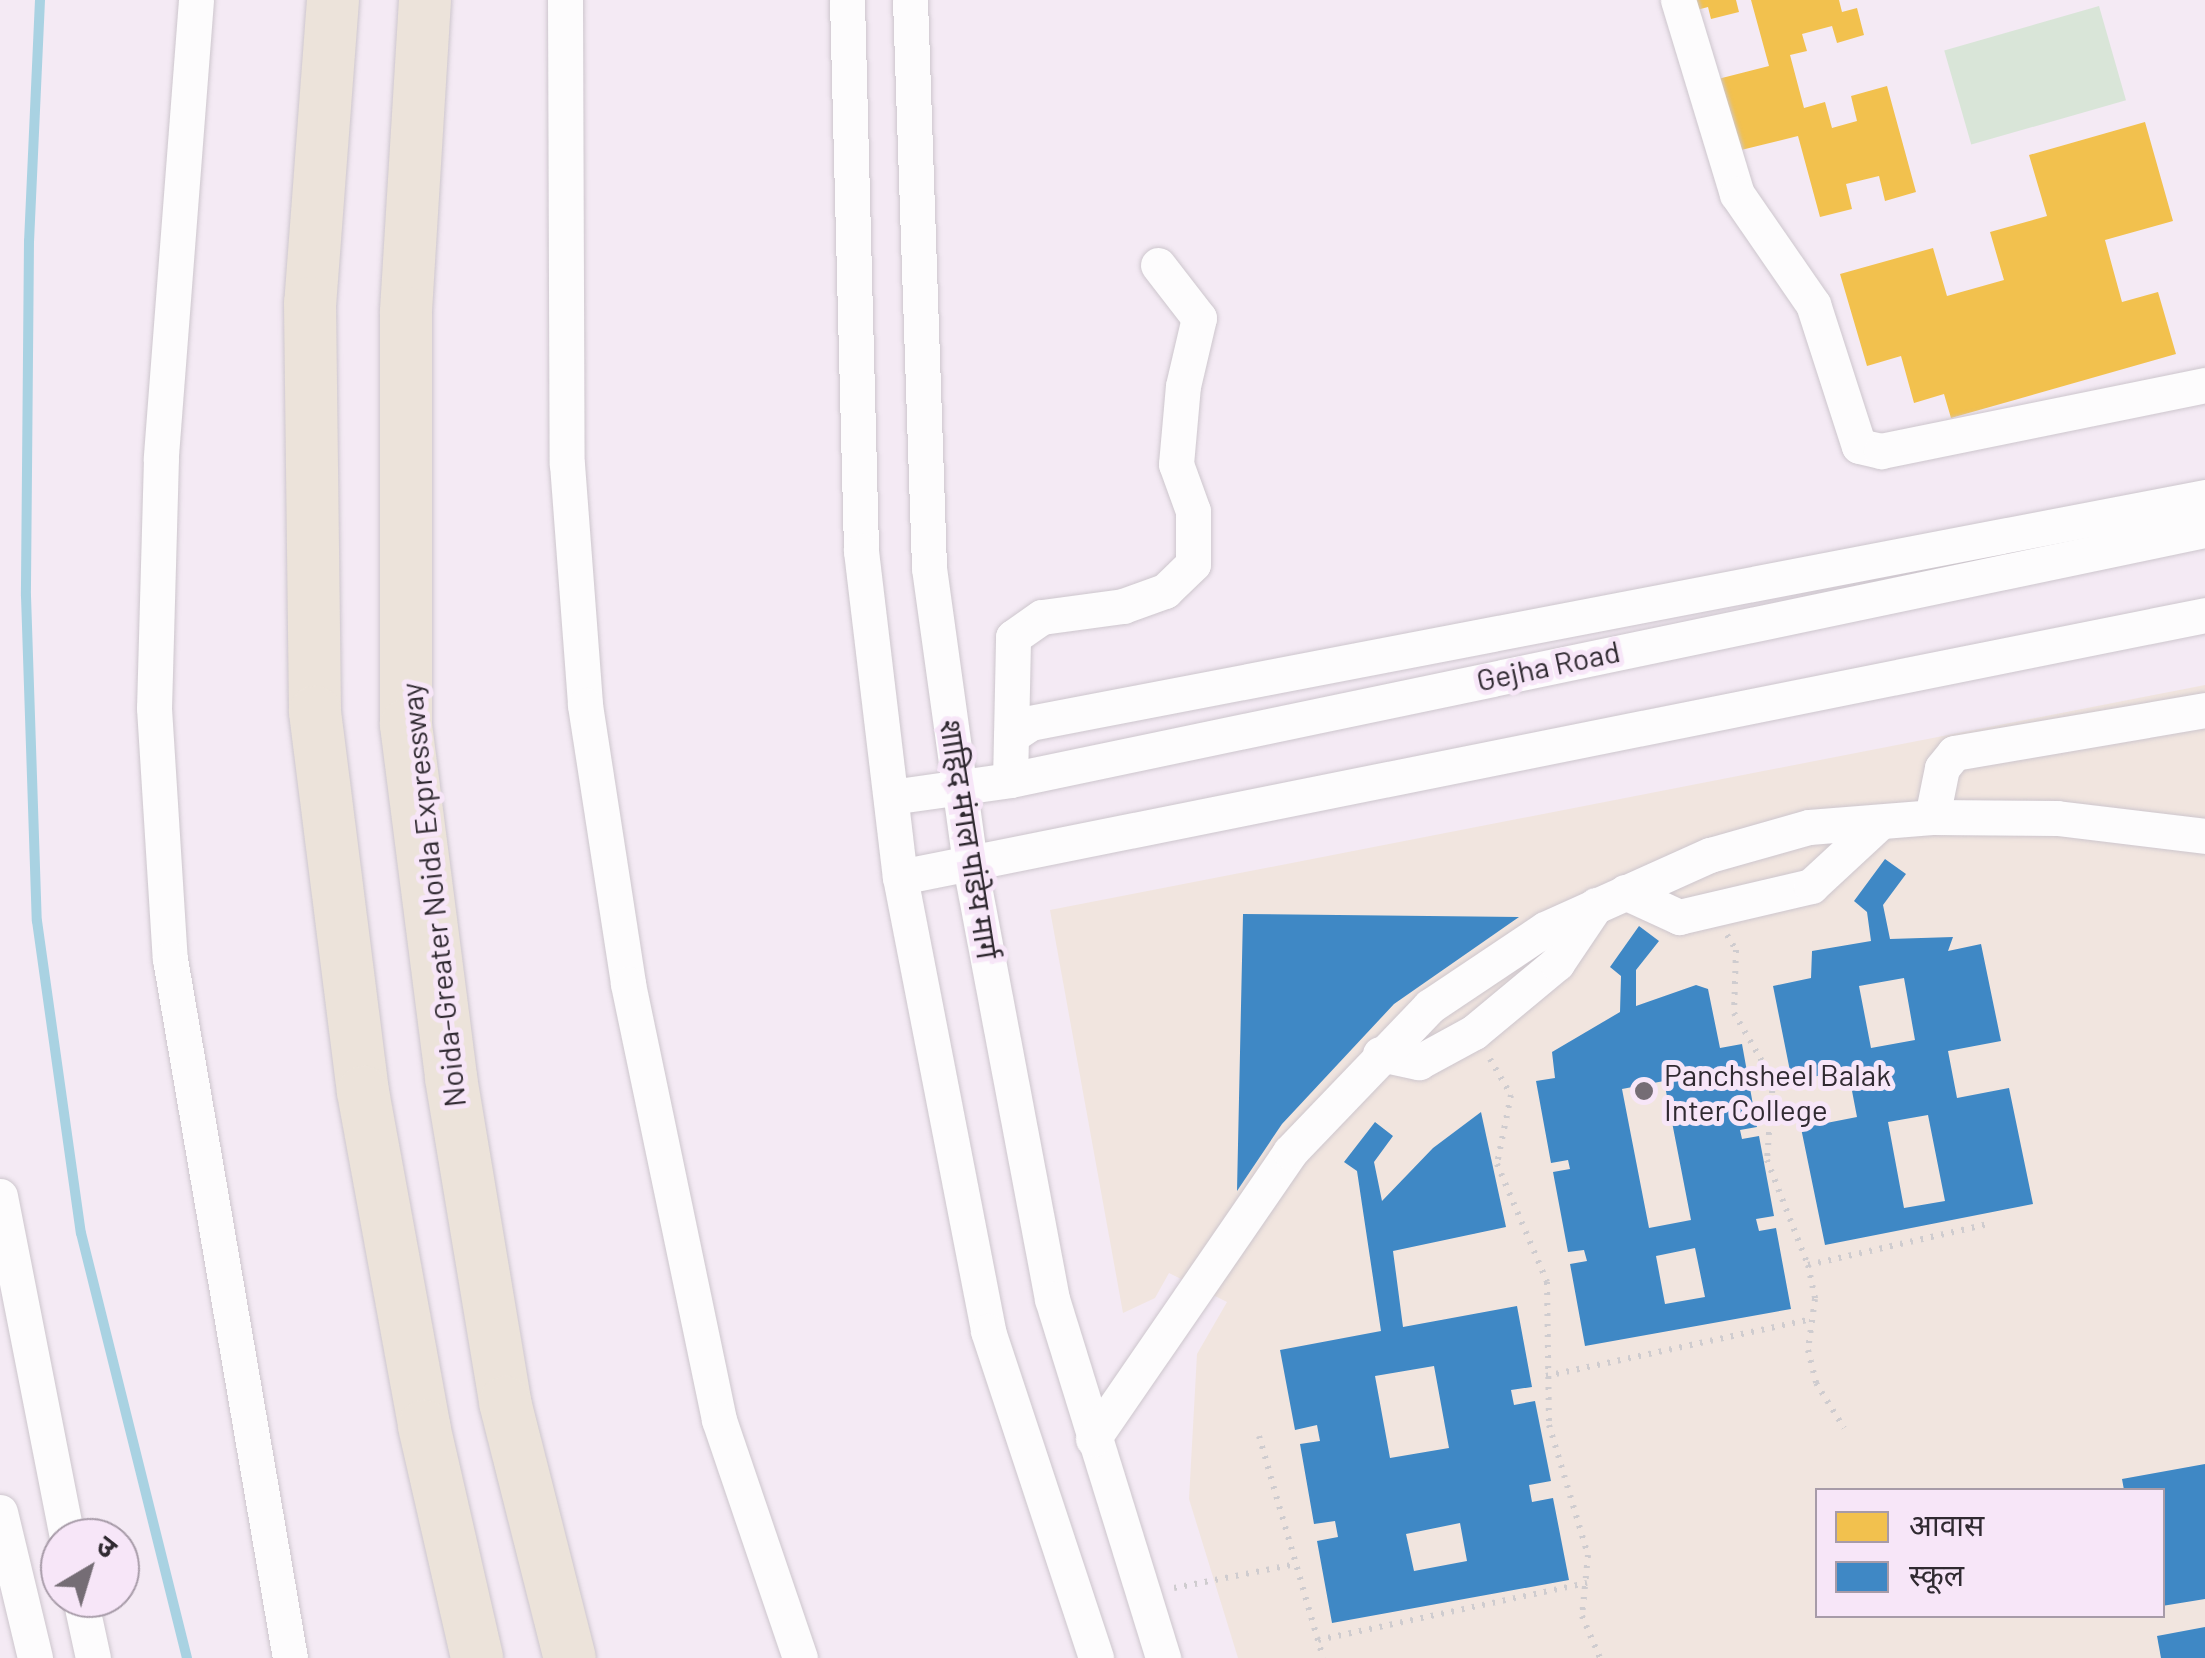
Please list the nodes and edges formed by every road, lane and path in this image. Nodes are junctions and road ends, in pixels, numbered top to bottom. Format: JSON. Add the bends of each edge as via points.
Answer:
{"nodes":[{"id":1,"x":196,"y":0,"type":"edge"},
{"id":2,"x":333,"y":0,"type":"edge"},
{"id":3,"x":425,"y":0,"type":"edge"},
{"id":4,"x":565,"y":0,"type":"edge"},
{"id":5,"x":847,"y":0,"type":"edge"},
{"id":6,"x":910,"y":0,"type":"edge"},
{"id":7,"x":1678,"y":0,"type":"edge"},
{"id":8,"x":1158,"y":265,"type":"dead end"},
{"id":9,"x":2205,"y":385,"type":"edge"},
{"id":10,"x":2205,"y":497,"type":"edge"},
{"id":11,"x":2205,"y":530,"type":"edge"},
{"id":12,"x":1649,"y":604,"type":"junction"},
{"id":13,"x":2205,"y":616,"type":"edge"},
{"id":14,"x":1656,"y":642,"type":"junction"},
{"id":15,"x":2205,"y":710,"type":"edge"},
{"id":16,"x":1011,"y":736,"type":"junction"},
{"id":17,"x":1010,"y":780,"type":"junction"},
{"id":18,"x":962,"y":787,"type":"junction"},
{"id":19,"x":891,"y":798,"type":"junction"},
{"id":20,"x":1932,"y":816,"type":"junction"},
{"id":21,"x":1880,"y":822,"type":"junction"},
{"id":22,"x":2205,"y":836,"type":"edge"},
{"id":23,"x":970,"y":865,"type":"junction"},
{"id":24,"x":900,"y":878,"type":"junction"},
{"id":25,"x":1610,"y":898,"type":"junction"},
{"id":26,"x":1714,"y":912,"type":"junction"},
{"id":27,"x":1474,"y":1032,"type":"junction"},
{"id":28,"x":1380,"y":1054,"type":"junction"},
{"id":29,"x":0,"y":1196,"type":"edge"},
{"id":30,"x":1989,"y":1224,"type":"dead end"},
{"id":31,"x":1808,"y":1265,"type":"junction"},
{"id":32,"x":1812,"y":1319,"type":"junction"},
{"id":33,"x":1546,"y":1376,"type":"junction"},
{"id":34,"x":1844,"y":1428,"type":"dead end"},
{"id":35,"x":1260,"y":1436,"type":"dead end"},
{"id":36,"x":1093,"y":1439,"type":"junction"},
{"id":37,"x":0,"y":1512,"type":"edge"},
{"id":38,"x":63,"y":1518,"type":"edge"},
{"id":39,"x":1296,"y":1564,"type":"junction"},
{"id":40,"x":1588,"y":1583,"type":"junction"},
{"id":41,"x":1138,"y":1595,"type":"junction"},
{"id":42,"x":84,"y":1618,"type":"edge"},
{"id":43,"x":1318,"y":1640,"type":"junction"},
{"id":44,"x":35,"y":1658,"type":"edge"},
{"id":45,"x":93,"y":1658,"type":"edge"},
{"id":46,"x":290,"y":1658,"type":"edge"},
{"id":47,"x":477,"y":1658,"type":"edge"},
{"id":48,"x":570,"y":1658,"type":"edge"},
{"id":49,"x":800,"y":1658,"type":"edge"},
{"id":50,"x":1096,"y":1658,"type":"edge"},
{"id":51,"x":1163,"y":1658,"type":"edge"},
{"id":52,"x":1323,"y":1658,"type":"edge"},
{"id":53,"x":1600,"y":1658,"type":"edge"}],
"edges":[{"from":1,"to":46,"type":"street","via":[[161,458],[154,708],[170,959]]},
{"from":2,"to":47,"type":"highway","via":[[310,303],[315,712],[363,1092],[424,1426]]},
{"from":3,"to":48,"type":"highway","name":"Noida-Greater Noida Expressway","via":[[406,313],[406,725],[450,1078],[505,1402]]},
{"from":4,"to":49,"type":"street","via":[[567,464],[584,705],[628,984],[719,1420]]},
{"from":5,"to":19,"type":"street","via":[[861,551]]},
{"from":6,"to":18,"type":"street","name":"शाहिद मंगल पांडेय मार्ग","via":[[930,568]]},
{"from":7,"to":9,"type":"street","via":[[1737,194],[1813,304],[1859,446],[1881,451]]},
{"from":8,"to":16,"type":"street","via":[[1199,318],[1183,386],[1176,464],[1193,511],[1193,564],[1166,591],[1123,606],[1042,617],[1012,636]]},
{"from":10,"to":12,"type":"street"},
{"from":11,"to":14,"type":"street","name":"Gejha Road"},
{"from":12,"to":14,"type":"street"},
{"from":12,"to":16,"type":"street","via":[[1030,723]]},
{"from":13,"to":23,"type":"street"},
{"from":14,"to":17,"type":"street","name":"Gejha Road"},
{"from":15,"to":20,"type":"street","via":[[1954,753],[1942,768]]},
{"from":16,"to":17,"type":"street"},
{"from":17,"to":18,"type":"street","name":"Gejha Road"},
{"from":18,"to":19,"type":"street","name":"Gejha Road"},
{"from":18,"to":23,"type":"street","name":"शाहिद मंगल पांडेय मार्ग"},
{"from":19,"to":24,"type":"street"},
{"from":20,"to":21,"type":"street"},
{"from":20,"to":22,"type":"street","via":[[2083,819]]},
{"from":21,"to":25,"type":"street","via":[[1797,829],[1710,855]]},
{"from":21,"to":26,"type":"street","via":[[1824,879]]},
{"from":23,"to":24,"type":"street"},
{"from":23,"to":36,"type":"street","name":"शाहिद मंगल पांडेय मार्ग","via":[[1052,1300]]},
{"from":24,"to":50,"type":"street","via":[[988,1331]]},
{"from":25,"to":26,"type":"street","via":[[1678,917]]},
{"from":25,"to":27,"type":"street","via":[[1557,963]]},
{"from":25,"to":28,"type":"street","via":[[1546,929],[1430,1006]]},
{"from":26,"to":31,"type":"path","via":[[1736,950],[1734,1013],[1773,1080],[1767,1160]]},
{"from":27,"to":28,"type":"street","via":[[1419,1062]]},
{"from":27,"to":33,"type":"path","via":[[1511,1094],[1497,1164],[1547,1282]]},
{"from":28,"to":36,"type":"street","via":[[1278,1168]]},
{"from":29,"to":38,"type":"street"},
{"from":30,"to":31,"type":"path"},
{"from":31,"to":32,"type":"path"},
{"from":32,"to":33,"type":"path"},
{"from":32,"to":34,"type":"path","via":[[1808,1350],[1816,1383]]},
{"from":33,"to":40,"type":"path","via":[[1548,1425],[1578,1508]]},
{"from":35,"to":39,"type":"path"},
{"from":36,"to":41,"type":"street","name":"शाहिद मंगल पांडेय मार्ग"},
{"from":37,"to":44,"type":"street"},
{"from":39,"to":41,"type":"path"},
{"from":39,"to":43,"type":"path"},
{"from":40,"to":43,"type":"path"},
{"from":40,"to":53,"type":"path","via":[[1582,1616]]},
{"from":41,"to":51,"type":"street","name":"शाहिद मंगल पांडेय मार्ग"},
{"from":42,"to":45,"type":"street"},
{"from":43,"to":52,"type":"path"}]}
